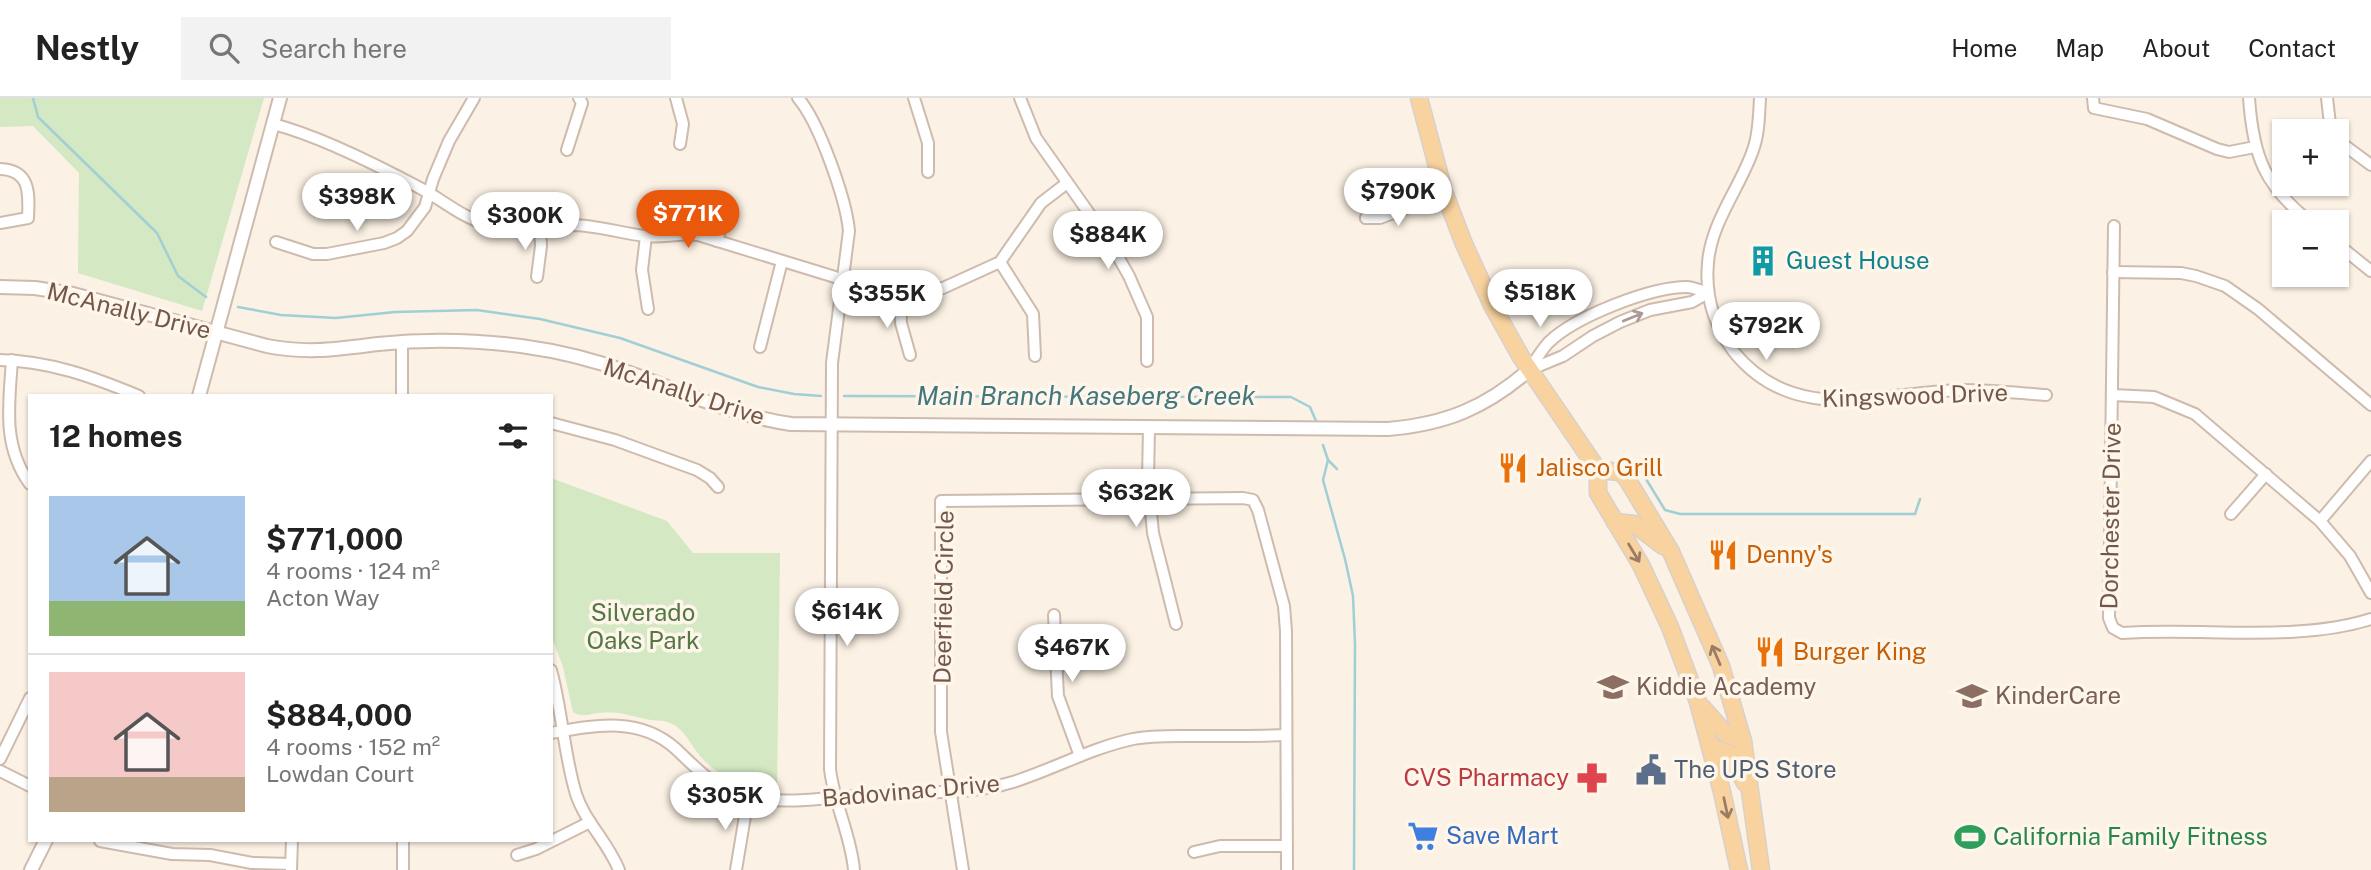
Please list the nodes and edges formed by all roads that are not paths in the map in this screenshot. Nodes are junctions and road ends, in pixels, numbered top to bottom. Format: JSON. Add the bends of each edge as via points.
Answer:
{"nodes":[{"id":1,"x":279,"y":98,"type":"edge"},
{"id":2,"x":474,"y":98,"type":"edge"},
{"id":3,"x":579,"y":98,"type":"edge"},
{"id":4,"x":676,"y":98,"type":"edge"},
{"id":5,"x":798,"y":98,"type":"edge"},
{"id":6,"x":915,"y":98,"type":"edge"},
{"id":7,"x":1020,"y":98,"type":"edge"},
{"id":8,"x":1419,"y":98,"type":"edge"},
{"id":9,"x":1760,"y":98,"type":"edge"},
{"id":10,"x":2093,"y":98,"type":"edge"},
{"id":11,"x":2249,"y":98,"type":"edge"},
{"id":12,"x":2327,"y":98,"type":"edge"},
{"id":13,"x":2329,"y":119,"type":"edge"},
{"id":14,"x":273,"y":124,"type":"junction"},
{"id":15,"x":680,"y":144,"type":"dead end"},
{"id":16,"x":2255,"y":147,"type":"junction"},
{"id":17,"x":2349,"y":149,"type":"edge"},
{"id":18,"x":567,"y":150,"type":"dead end"},
{"id":19,"x":2371,"y":165,"type":"edge"},
{"id":20,"x":0,"y":169,"type":"edge"},
{"id":21,"x":928,"y":172,"type":"dead end"},
{"id":22,"x":1068,"y":183,"type":"junction"},
{"id":23,"x":1444,"y":192,"type":"junction"},
{"id":24,"x":429,"y":193,"type":"junction"},
{"id":25,"x":727,"y":205,"type":"dead end"},
{"id":26,"x":2295,"y":210,"type":"edge"},
{"id":27,"x":1366,"y":218,"type":"dead end"},
{"id":28,"x":0,"y":223,"type":"edge"},
{"id":29,"x":2113,"y":226,"type":"dead end"},
{"id":30,"x":540,"y":228,"type":"junction"},
{"id":31,"x":646,"y":236,"type":"junction"},
{"id":32,"x":717,"y":241,"type":"junction"},
{"id":33,"x":276,"y":243,"type":"dead end"},
{"id":34,"x":2349,"y":253,"type":"edge"},
{"id":35,"x":782,"y":261,"type":"junction"},
{"id":36,"x":1000,"y":262,"type":"junction"},
{"id":37,"x":2371,"y":271,"type":"edge"},
{"id":38,"x":2113,"y":272,"type":"junction"},
{"id":39,"x":537,"y":277,"type":"dead end"},
{"id":40,"x":844,"y":282,"type":"junction"},
{"id":41,"x":0,"y":287,"type":"edge"},
{"id":42,"x":1708,"y":293,"type":"junction"},
{"id":43,"x":900,"y":297,"type":"junction"},
{"id":44,"x":648,"y":309,"type":"dead end"},
{"id":45,"x":216,"y":333,"type":"junction"},
{"id":46,"x":402,"y":342,"type":"junction"},
{"id":47,"x":760,"y":347,"type":"dead end"},
{"id":48,"x":910,"y":355,"type":"dead end"},
{"id":49,"x":1035,"y":356,"type":"dead end"},
{"id":50,"x":6,"y":360,"type":"edge"},
{"id":51,"x":1147,"y":361,"type":"dead end"},
{"id":52,"x":1530,"y":370,"type":"junction"},
{"id":53,"x":134,"y":394,"type":"edge"},
{"id":54,"x":200,"y":394,"type":"edge"},
{"id":55,"x":402,"y":394,"type":"edge"},
{"id":56,"x":2046,"y":395,"type":"dead end"},
{"id":57,"x":2112,"y":395,"type":"junction"},
{"id":58,"x":2371,"y":405,"type":"edge"},
{"id":59,"x":553,"y":423,"type":"edge"},
{"id":60,"x":832,"y":425,"type":"junction"},
{"id":61,"x":1149,"y":427,"type":"junction"},
{"id":62,"x":2371,"y":461,"type":"edge"},
{"id":63,"x":1598,"y":470,"type":"junction"},
{"id":64,"x":2266,"y":474,"type":"junction"},
{"id":65,"x":28,"y":481,"type":"edge"},
{"id":66,"x":718,"y":487,"type":"dead end"},
{"id":67,"x":1149,"y":498,"type":"junction"},
{"id":68,"x":2231,"y":514,"type":"dead end"},
{"id":69,"x":2320,"y":521,"type":"junction"},
{"id":70,"x":1615,"y":522,"type":"junction"},
{"id":71,"x":1671,"y":552,"type":"junction"},
{"id":72,"x":2371,"y":593,"type":"edge"},
{"id":73,"x":1054,"y":615,"type":"dead end"},
{"id":74,"x":2371,"y":619,"type":"edge"},
{"id":75,"x":1176,"y":624,"type":"dead end"},
{"id":76,"x":553,"y":679,"type":"edge"},
{"id":77,"x":28,"y":702,"type":"edge"},
{"id":78,"x":1698,"y":702,"type":"junction"},
{"id":79,"x":564,"y":730,"type":"junction"},
{"id":80,"x":553,"y":733,"type":"edge"},
{"id":81,"x":1286,"y":735,"type":"junction"},
{"id":82,"x":1743,"y":741,"type":"junction"},
{"id":83,"x":1710,"y":747,"type":"junction"},
{"id":84,"x":1080,"y":756,"type":"junction"},
{"id":85,"x":0,"y":759,"type":"edge"},
{"id":86,"x":0,"y":771,"type":"edge"},
{"id":87,"x":28,"y":785,"type":"edge"},
{"id":88,"x":951,"y":792,"type":"junction"},
{"id":89,"x":1749,"y":792,"type":"junction"},
{"id":90,"x":748,"y":798,"type":"junction"},
{"id":91,"x":835,"y":798,"type":"junction"},
{"id":92,"x":590,"y":822,"type":"junction"},
{"id":93,"x":553,"y":840,"type":"edge"},
{"id":94,"x":45,"y":842,"type":"edge"},
{"id":95,"x":105,"y":842,"type":"edge"},
{"id":96,"x":292,"y":842,"type":"edge"},
{"id":97,"x":403,"y":842,"type":"edge"},
{"id":98,"x":550,"y":842,"type":"edge"},
{"id":99,"x":1287,"y":846,"type":"junction"},
{"id":100,"x":1194,"y":852,"type":"dead end"},
{"id":101,"x":517,"y":855,"type":"dead end"},
{"id":102,"x":291,"y":867,"type":"edge"},
{"id":103,"x":31,"y":870,"type":"edge"},
{"id":104,"x":403,"y":870,"type":"edge"},
{"id":105,"x":619,"y":870,"type":"edge"},
{"id":106,"x":736,"y":870,"type":"edge"},
{"id":107,"x":855,"y":870,"type":"edge"},
{"id":108,"x":963,"y":870,"type":"edge"},
{"id":109,"x":1287,"y":870,"type":"edge"},
{"id":110,"x":1739,"y":870,"type":"edge"},
{"id":111,"x":1761,"y":870,"type":"edge"}],
"edges":[{"from":1,"to":14,"type":"street"},
{"from":2,"to":24,"type":"street","via":[[449,141]]},
{"from":3,"to":18,"type":"street","via":[[582,103]]},
{"from":4,"to":15,"type":"street","via":[[683,124]]},
{"from":5,"to":40,"type":"street","via":[[814,123],[847,213]]},
{"from":6,"to":21,"type":"street","via":[[928,143]]},
{"from":7,"to":22,"type":"street","via":[[1036,138]]},
{"from":8,"to":23,"type":"main road"},
{"from":9,"to":42,"type":"street","name":"Kingswood Drive","via":[[1755,148],[1714,234]]},
{"from":10,"to":16,"type":"street","via":[[2094,108],[2147,120],[2217,149],[2229,152]]},
{"from":11,"to":16,"type":"street"},
{"from":12,"to":13,"type":"street"},
{"from":14,"to":24,"type":"street","via":[[309,135]]},
{"from":14,"to":45,"type":"street"},
{"from":16,"to":26,"type":"street","via":[[2267,175]]},
{"from":17,"to":19,"type":"street"},
{"from":20,"to":28,"type":"street","via":[[15,171],[26,183],[29,198],[28,218]]},
{"from":22,"to":36,"type":"street","via":[[1041,203]]},
{"from":22,"to":51,"type":"street","via":[[1112,246],[1138,296],[1147,317]]},
{"from":23,"to":27,"type":"street","via":[[1414,199],[1406,208],[1380,218]]},
{"from":23,"to":52,"type":"main road","via":[[1492,305]]},
{"from":24,"to":30,"type":"street","via":[[483,224]]},
{"from":24,"to":33,"type":"street","via":[[425,207],[407,231],[384,243],[327,254]]},
{"from":25,"to":32,"type":"street"},
{"from":29,"to":38,"type":"street","name":"Dorchester Drive"},
{"from":30,"to":31,"type":"street","via":[[587,226]]},
{"from":30,"to":39,"type":"street"},
{"from":31,"to":32,"type":"street","via":[[687,234]]},
{"from":31,"to":44,"type":"street","via":[[642,285]]},
{"from":32,"to":35,"type":"street"},
{"from":34,"to":37,"type":"street"},
{"from":35,"to":40,"type":"street"},
{"from":35,"to":47,"type":"street"},
{"from":36,"to":43,"type":"street","via":[[943,288]]},
{"from":36,"to":49,"type":"street","via":[[1033,314]]},
{"from":38,"to":57,"type":"street","name":"Dorchester Drive"},
{"from":38,"to":58,"type":"street","via":[[2181,273],[2225,286]]},
{"from":40,"to":43,"type":"street"},
{"from":40,"to":60,"type":"street","via":[[832,363]]},
{"from":41,"to":45,"type":"street","name":"McAnally Drive","via":[[64,292]]},
{"from":52,"to":42,"type":"street","name":"McAnally Drive","one_way":true,"via":[[1620,322],[1650,310],[1692,302]]},
{"from":42,"to":52,"type":"street","name":"McAnally Drive","via":[[1688,287],[1609,306],[1549,342]]},
{"from":42,"to":56,"type":"street","name":"Kingswood Drive","via":[[1715,319],[1747,368],[1768,383],[1812,399],[1843,402],[1963,390]]},
{"from":43,"to":48,"type":"street"},
{"from":45,"to":46,"type":"street","name":"McAnally Drive","via":[[310,352]]},
{"from":45,"to":54,"type":"street"},
{"from":46,"to":55,"type":"street"},
{"from":46,"to":60,"type":"street","name":"McAnally Drive","via":[[521,346],[578,357],[765,421]]},
{"from":50,"to":53,"type":"street","via":[[72,369]]},
{"from":50,"to":65,"type":"street","via":[[9,439]]},
{"from":52,"to":61,"type":"street","name":"McAnally Drive","via":[[1469,411],[1420,426]]},
{"from":52,"to":63,"type":"main road"},
{"from":57,"to":64,"type":"street","via":[[2154,397],[2195,414]]},
{"from":57,"to":74,"type":"street","name":"Dorchester Drive","via":[[2109,618],[2113,628],[2122,633],[2304,631]]},
{"from":59,"to":66,"type":"street","via":[[697,470]]},
{"from":60,"to":61,"type":"street","name":"McAnally Drive"},
{"from":60,"to":91,"type":"street","via":[[830,769]]},
{"from":61,"to":67,"type":"street"},
{"from":62,"to":69,"type":"street"},
{"from":63,"to":70,"type":"main road","via":[[1598,493]]},
{"from":63,"to":71,"type":"main road","via":[[1623,474]]},
{"from":64,"to":68,"type":"street"},
{"from":64,"to":69,"type":"street"},
{"from":67,"to":75,"type":"street"},
{"from":67,"to":81,"type":"street","name":"Deerfield Circle","via":[[1253,500],[1284,606]]},
{"from":67,"to":88,"type":"street","name":"Deerfield Circle","via":[[941,501],[941,732]]},
{"from":69,"to":72,"type":"street","via":[[2350,556]]},
{"from":70,"to":71,"type":"main road","via":[[1634,524]]},
{"from":70,"to":78,"type":"main road","one_way":true,"via":[[1660,604]]},
{"from":82,"to":71,"type":"main road","one_way":true,"via":[[1721,666]]},
{"from":73,"to":84,"type":"street","via":[[1058,696]]},
{"from":76,"to":79,"type":"street"},
{"from":77,"to":85,"type":"street"},
{"from":78,"to":82,"type":"main road","via":[[1726,734]]},
{"from":78,"to":83,"type":"main road"},
{"from":79,"to":80,"type":"street","name":"Badovinac Drive"},
{"from":79,"to":90,"type":"street","name":"Badovinac Drive","via":[[616,724],[647,731],[675,748],[706,778]]},
{"from":79,"to":92,"type":"street","via":[[576,795]]},
{"from":81,"to":84,"type":"street","name":"Badovinac Drive","via":[[1157,736],[1112,744]]},
{"from":81,"to":99,"type":"street","name":"Deerfield Circle"},
{"from":82,"to":89,"type":"main road"},
{"from":83,"to":89,"type":"main road","via":[[1730,754]]},
{"from":83,"to":110,"type":"main road","one_way":true},
{"from":84,"to":88,"type":"street","name":"Badovinac Drive","via":[[1013,782]]},
{"from":86,"to":87,"type":"street"},
{"from":88,"to":91,"type":"street","name":"Badovinac Drive"},
{"from":88,"to":108,"type":"street","name":"Deerfield Circle"},
{"from":89,"to":111,"type":"main road"},
{"from":90,"to":91,"type":"street","name":"Badovinac Drive"},
{"from":90,"to":106,"type":"street"},
{"from":91,"to":107,"type":"street"},
{"from":92,"to":93,"type":"street"},
{"from":92,"to":105,"type":"street"},
{"from":94,"to":103,"type":"street"},
{"from":95,"to":102,"type":"street"},
{"from":96,"to":102,"type":"street"},
{"from":97,"to":104,"type":"street"},
{"from":98,"to":101,"type":"street"},
{"from":99,"to":100,"type":"street","via":[[1220,846]]},
{"from":99,"to":109,"type":"street","name":"Deerfield Circle"}]}
